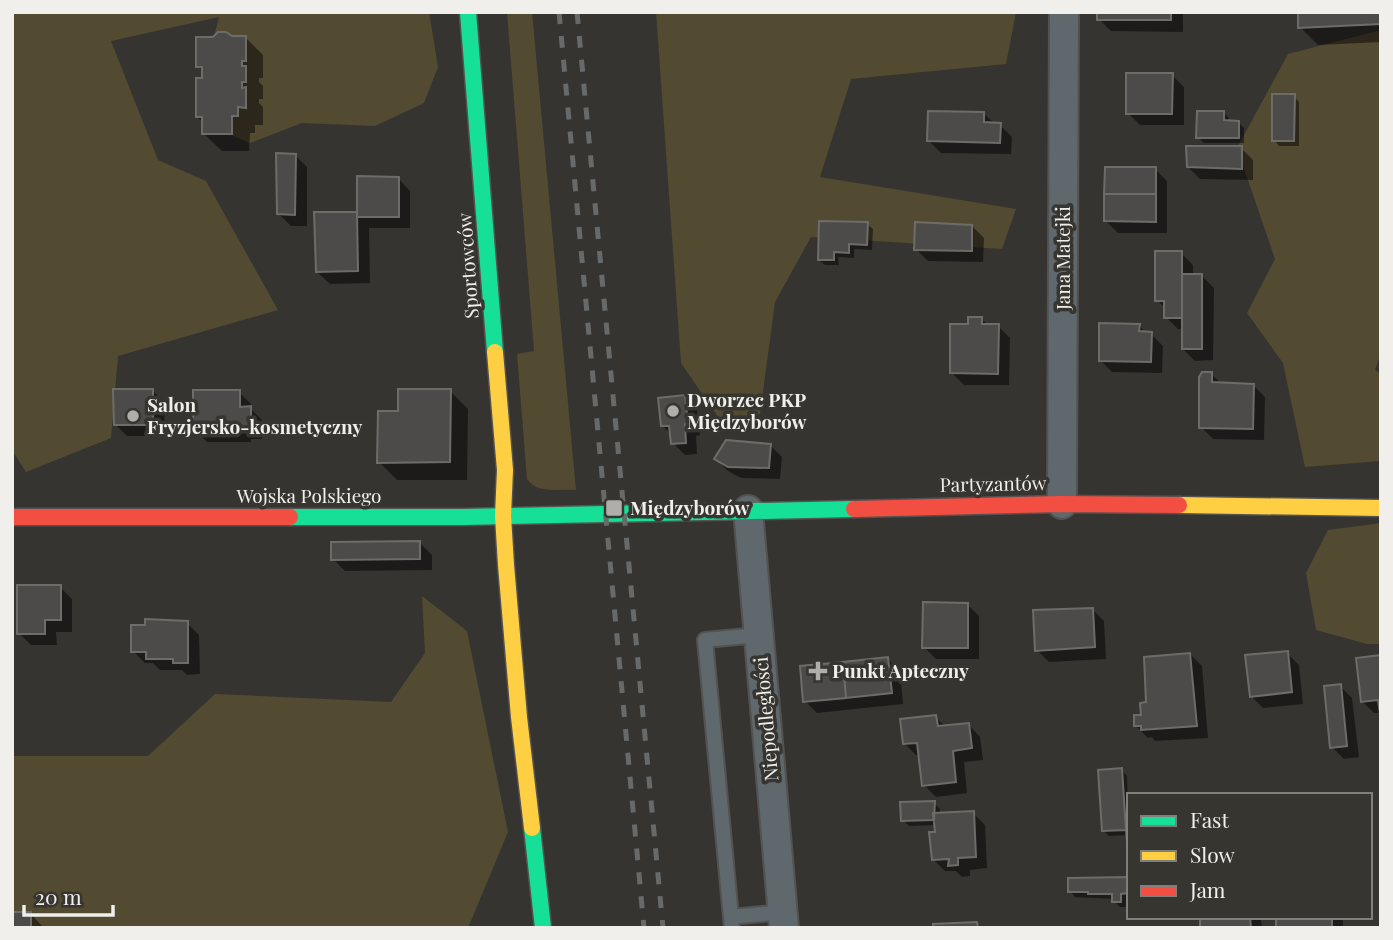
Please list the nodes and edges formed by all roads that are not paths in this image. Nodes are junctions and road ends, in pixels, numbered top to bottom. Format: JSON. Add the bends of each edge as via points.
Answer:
{"nodes":[{"id":1,"x":468,"y":12,"type":"edge"},
{"id":2,"x":1064,"y":12,"type":"edge"},
{"id":3,"x":1062,"y":504,"type":"junction"},
{"id":4,"x":1381,"y":508,"type":"edge"},
{"id":5,"x":748,"y":510,"type":"junction"},
{"id":6,"x":606,"y":515,"type":"joint"},
{"id":7,"x":503,"y":516,"type":"junction"},
{"id":8,"x":12,"y":517,"type":"edge"},
{"id":9,"x":758,"y":635,"type":"junction"},
{"id":10,"x":783,"y":920,"type":"edge"},
{"id":11,"x":731,"y":922,"type":"edge"},
{"id":12,"x":542,"y":928,"type":"edge"}],
"edges":[{"from":1,"to":7,"type":"street","name":"Sportowców","via":[[505,470]]},
{"from":2,"to":3,"type":"street","name":"Jana Matejki"},
{"from":3,"to":4,"type":"street","name":"Partyzantów"},
{"from":3,"to":5,"type":"street","name":"Partyzantów"},
{"from":5,"to":6,"type":"street","name":"Partyzantów"},
{"from":5,"to":9,"type":"street","name":"Niepodległości"},
{"from":6,"to":7,"type":"street","name":"Wojska Polskiego"},
{"from":7,"to":8,"type":"street","name":"Wojska Polskiego"},
{"from":7,"to":12,"type":"street"},
{"from":9,"to":10,"type":"street","name":"Niepodległości"},
{"from":9,"to":11,"type":"lane","via":[[705,640]]},
{"from":10,"to":11,"type":"lane"}]}
